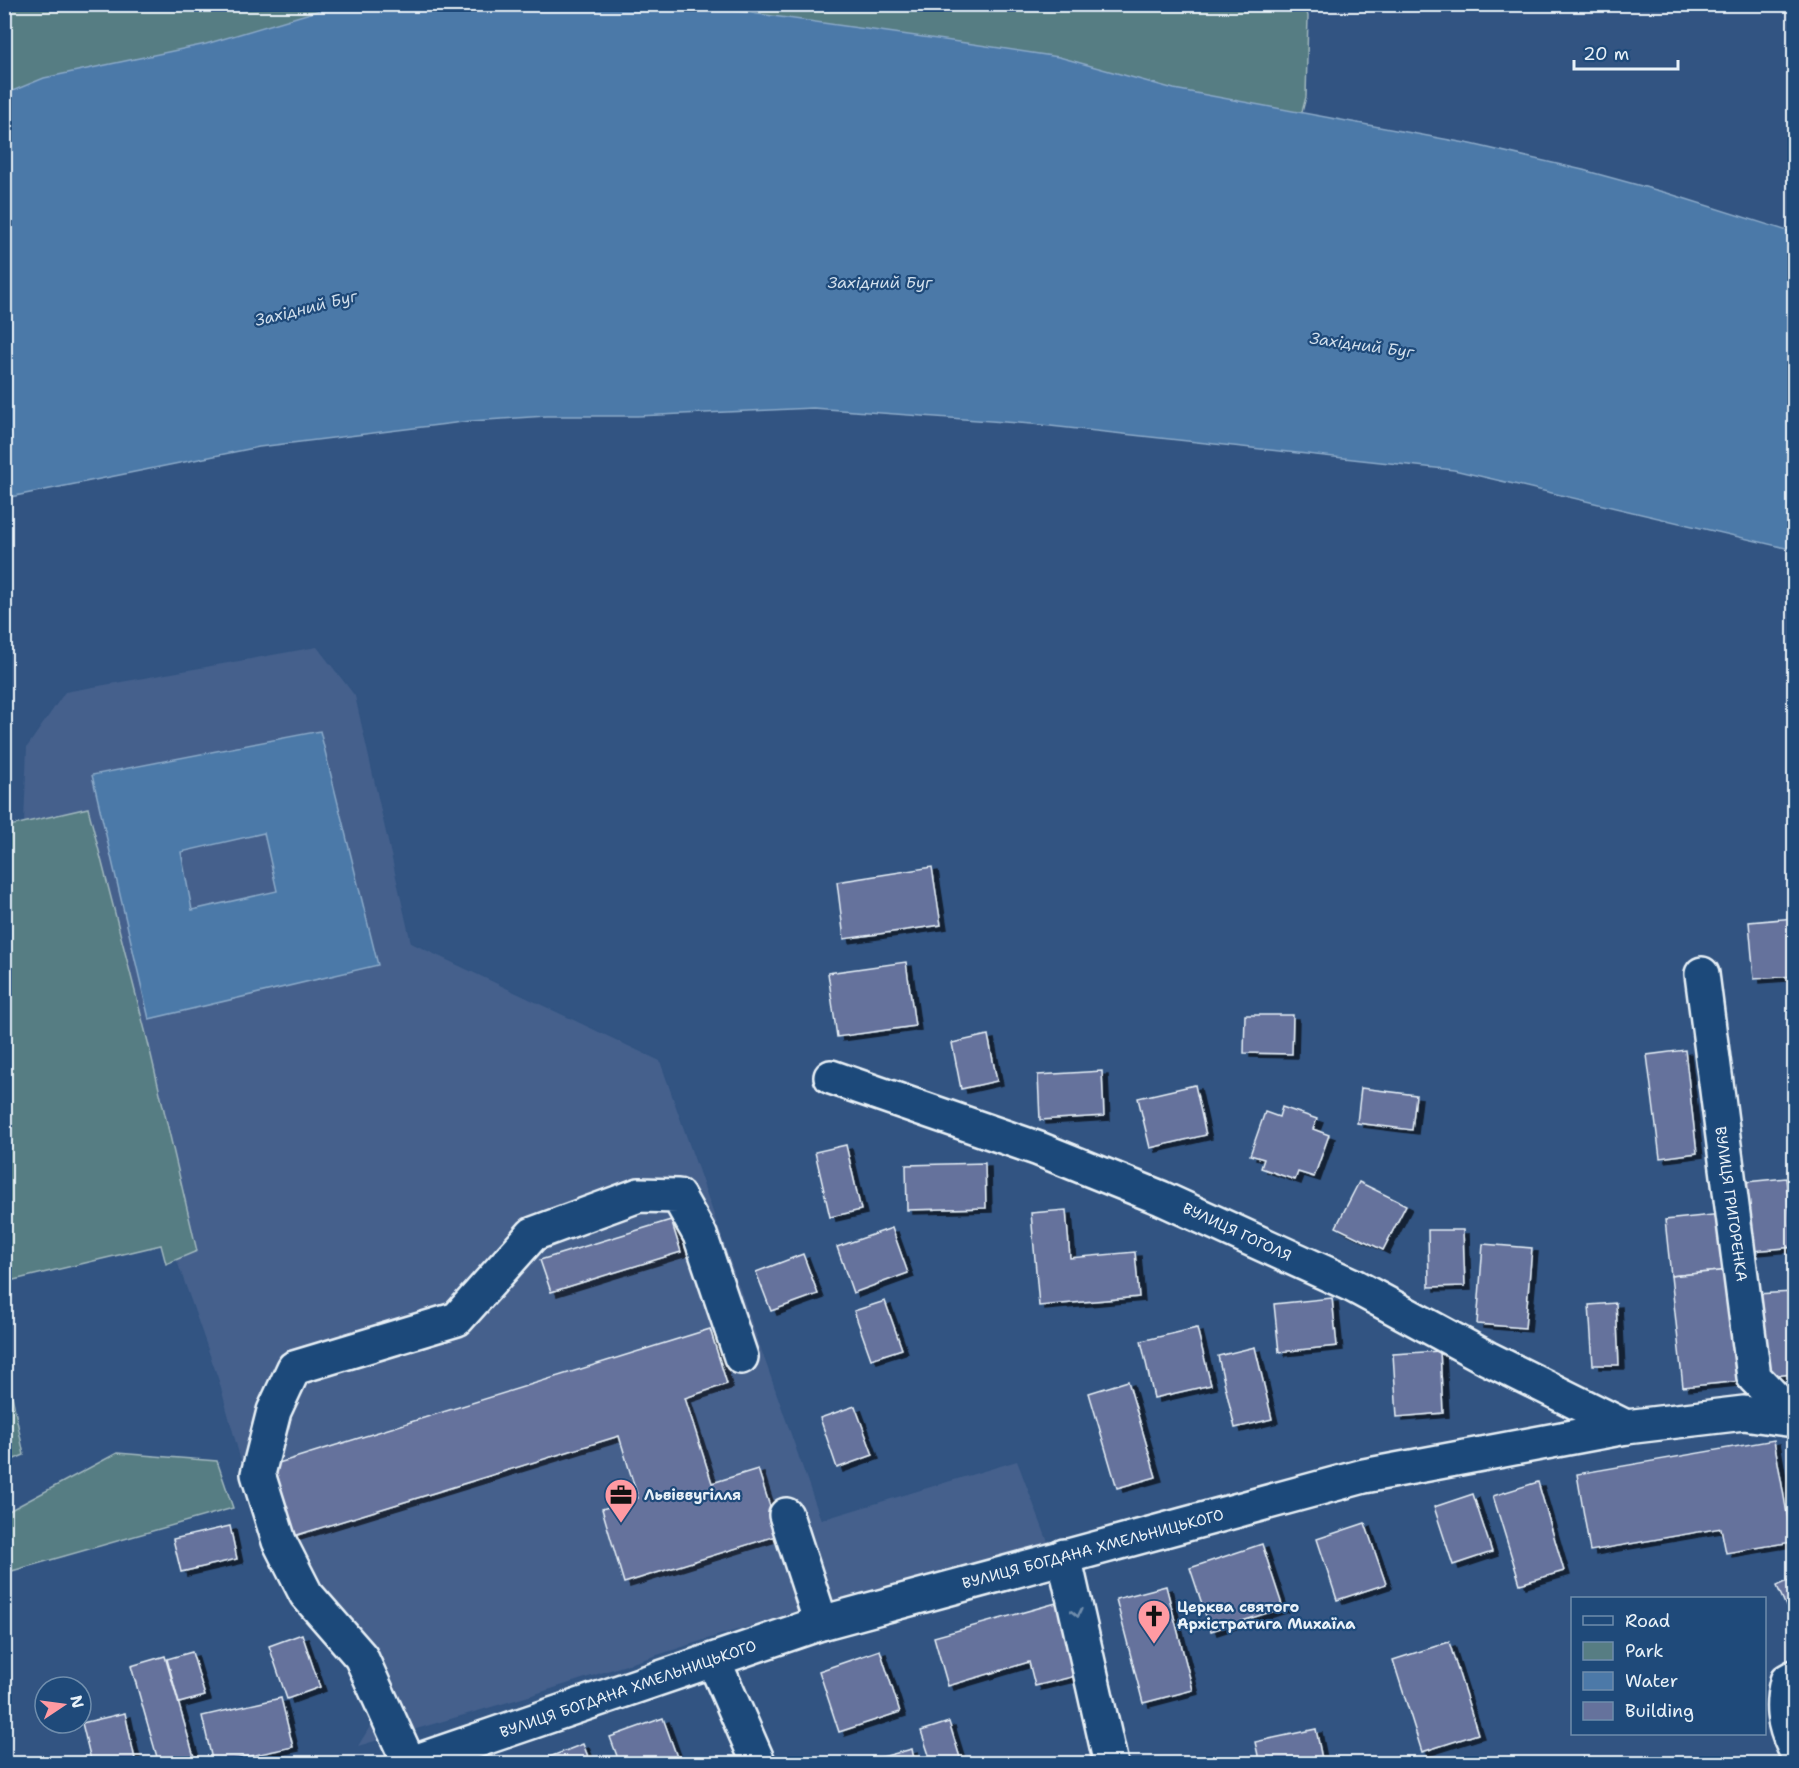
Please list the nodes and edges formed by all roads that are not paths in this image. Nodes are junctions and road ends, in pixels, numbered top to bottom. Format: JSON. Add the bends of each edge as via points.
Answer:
{"nodes":[{"id":1,"x":1702,"y":974,"type":"dead end"},
{"id":2,"x":831,"y":1077,"type":"dead end"},
{"id":3,"x":741,"y":1357,"type":"dead end"},
{"id":4,"x":1794,"y":1419,"type":"edge"},
{"id":5,"x":1626,"y":1427,"type":"junction"},
{"id":6,"x":786,"y":1515,"type":"dead end"},
{"id":7,"x":1064,"y":1556,"type":"junction"},
{"id":8,"x":821,"y":1623,"type":"junction"},
{"id":9,"x":714,"y":1661,"type":"junction"},
{"id":10,"x":1794,"y":1677,"type":"edge"},
{"id":11,"x":1794,"y":1748,"type":"edge"},
{"id":12,"x":409,"y":1763,"type":"edge"},
{"id":13,"x":759,"y":1764,"type":"edge"},
{"id":14,"x":1111,"y":1764,"type":"edge"}],
"edges":[{"from":1,"to":4,"type":"street","name":"ВУЛИЦЯ ГРИГОРЕНКА","via":[[1755,1377]]},
{"from":2,"to":5,"type":"street","name":"ВУЛИЦЯ ГОГОЛЯ","via":[[1039,1149],[1161,1197],[1354,1286]]},
{"from":3,"to":12,"type":"street","via":[[700,1235],[678,1196],[639,1195],[533,1234],[457,1319],[294,1368],[274,1411],[258,1474],[279,1541],[306,1594],[361,1657]]},
{"from":4,"to":5,"type":"street","name":"ВУЛИЦЯ БОГДАНА ХМЕЛЬНИЦЬКОГО","via":[[1744,1413]]},
{"from":5,"to":7,"type":"street","name":"ВУЛИЦЯ БОГДАНА ХМЕЛЬНИЦЬКОГО","via":[[1364,1476]]},
{"from":6,"to":8,"type":"street"},
{"from":7,"to":8,"type":"street","name":"ВУЛИЦЯ БОГДАНА ХМЕЛЬНИЦЬКОГО"},
{"from":7,"to":14,"type":"street","one_way":true},
{"from":8,"to":9,"type":"street","name":"ВУЛИЦЯ БОГДАНА ХМЕЛЬНИЦЬКОГО"},
{"from":9,"to":12,"type":"street","name":"ВУЛИЦЯ БОГДАНА ХМЕЛЬНИЦЬКОГО"},
{"from":9,"to":13,"type":"street"},
{"from":10,"to":11,"type":"street","via":[[1787,1681],[1782,1703],[1786,1730]]}]}
